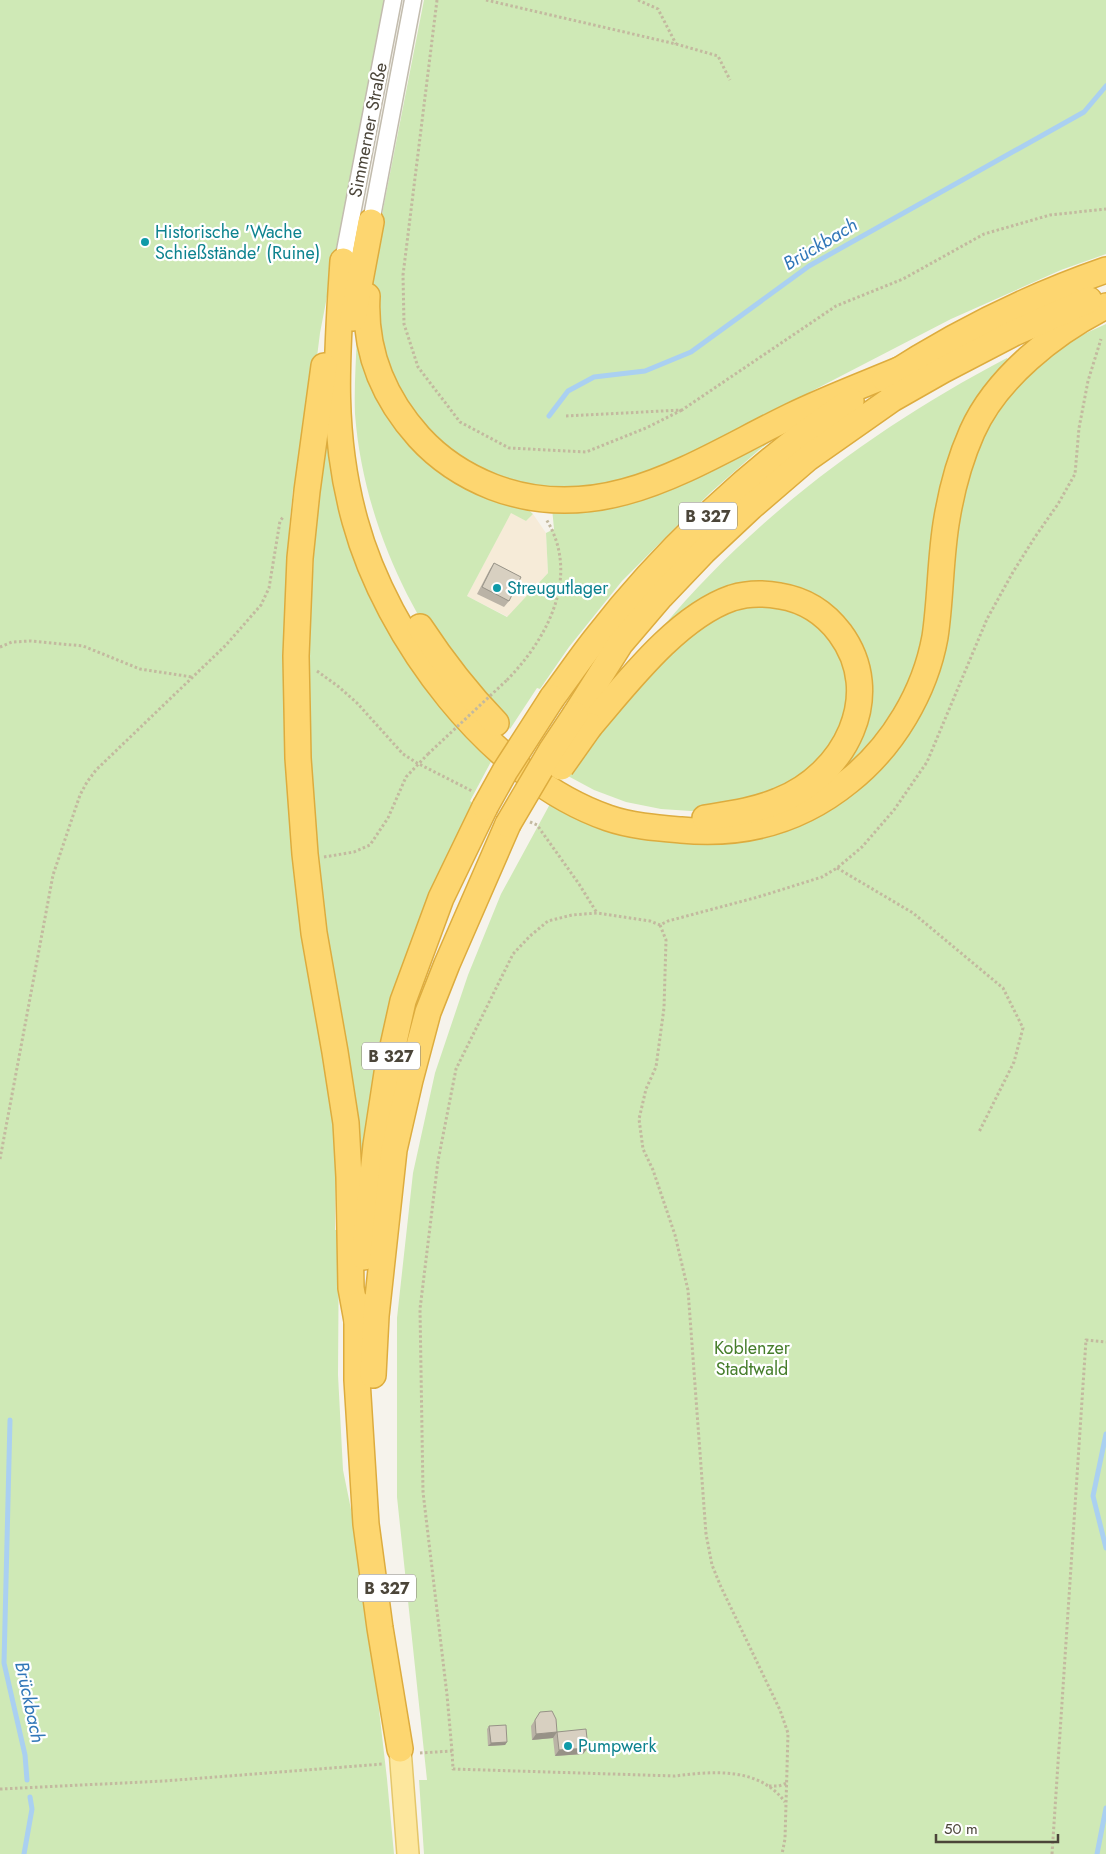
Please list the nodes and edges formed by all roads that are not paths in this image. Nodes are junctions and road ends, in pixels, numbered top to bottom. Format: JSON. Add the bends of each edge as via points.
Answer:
{"nodes":[{"id":1,"x":393,"y":0,"type":"edge"},
{"id":2,"x":413,"y":0,"type":"edge"},
{"id":3,"x":371,"y":222,"type":"junction"},
{"id":4,"x":343,"y":261,"type":"junction"},
{"id":5,"x":1106,"y":270,"type":"edge"},
{"id":6,"x":1106,"y":295,"type":"edge"},
{"id":7,"x":1106,"y":306,"type":"edge"},
{"id":8,"x":899,"y":370,"type":"junction"},
{"id":9,"x":582,"y":720,"type":"junction"},
{"id":10,"x":357,"y":1321,"type":"junction"},
{"id":11,"x":401,"y":1756,"type":"junction"},
{"id":12,"x":408,"y":1854,"type":"edge"}],
"edges":[{"from":1,"to":4,"type":"street","name":"Simmerner Straße"},
{"from":2,"to":3,"type":"street","name":"Simmerner Straße"},
{"from":3,"to":8,"type":"highway","via":[[366,311],[369,346],[384,387],[405,421],[430,449],[477,480],[524,496],[561,501],[603,498],[643,486],[697,465],[792,415]]},
{"from":3,"to":9,"type":"highway","via":[[354,309],[350,359],[350,407],[356,455],[370,519],[390,571],[414,619],[446,667],[503,731],[572,787],[612,805],[656,815],[704,818],[746,811],[780,801],[809,784],[831,763],[849,739],[858,716],[860,690],[857,666],[842,635],[814,608],[790,597],[764,593],[748,595],[731,599],[705,612],[677,633]]},
{"from":4,"to":7,"type":"highway","via":[[336,360],[336,408],[342,466],[355,522],[374,576],[400,628],[432,677],[459,710],[529,775],[567,800],[609,819],[705,833],[749,829],[788,818],[820,802],[875,758],[902,721],[928,664],[934,638],[947,515],[958,470],[974,428],[998,391],[1024,361],[1086,316]]},
{"from":4,"to":10,"type":"highway","via":[[324,362],[306,491],[296,656],[298,758],[306,858],[314,933],[346,1123],[351,1288]]},
{"from":5,"to":8,"type":"highway","number":"B 327","via":[[1020,304]]},
{"from":6,"to":9,"type":"highway","number":"B 327","via":[[1014,333],[942,370],[892,399],[808,458],[703,552],[661,596],[620,644]]},
{"from":8,"to":10,"type":"highway","number":"B 327","bridge":true,"via":[[788,447],[687,536],[597,637],[520,747],[479,799],[403,1001],[376,1145]]},
{"from":9,"to":11,"type":"highway","number":"B 327","bridge":true,"via":[[518,816],[447,964],[428,1012],[394,1150],[376,1316],[373,1377]]},
{"from":10,"to":11,"type":"highway","number":"B 327","via":[[359,1429],[366,1524]]},
{"from":11,"to":12,"type":"main road","number":"B 327"}]}
